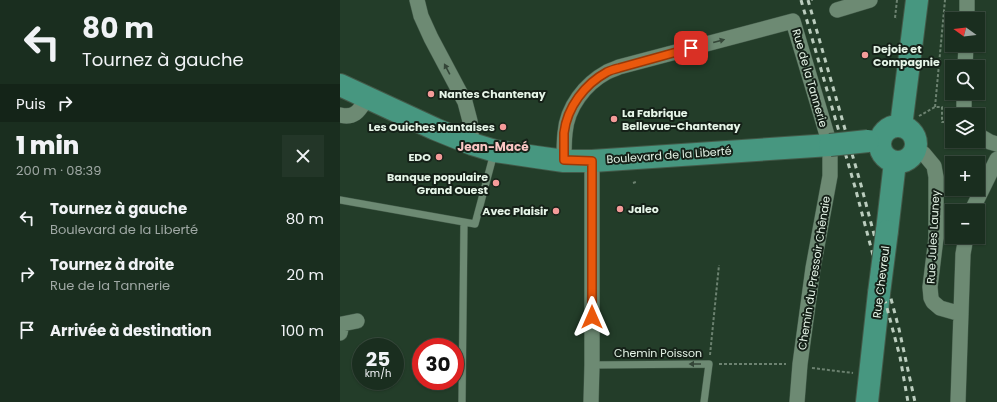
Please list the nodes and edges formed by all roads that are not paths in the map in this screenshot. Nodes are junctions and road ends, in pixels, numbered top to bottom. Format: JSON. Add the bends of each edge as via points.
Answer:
{"nodes":[{"id":1,"x":417,"y":0,"type":"edge"},
{"id":2,"x":870,"y":0,"type":"edge"},
{"id":3,"x":917,"y":0,"type":"edge"},
{"id":4,"x":967,"y":0,"type":"edge"},
{"id":5,"x":838,"y":10,"type":"dead end"},
{"id":6,"x":967,"y":12,"type":"edge"},
{"id":7,"x":340,"y":85,"type":"edge"},
{"id":8,"x":367,"y":98,"type":"junction"},
{"id":9,"x":340,"y":115,"type":"edge"},
{"id":10,"x":901,"y":120,"type":"junction"},
{"id":11,"x":985,"y":139,"type":"edge"},
{"id":12,"x":874,"y":141,"type":"junction"},
{"id":13,"x":472,"y":144,"type":"junction"},
{"id":14,"x":997,"y":144,"type":"edge"},
{"id":15,"x":830,"y":145,"type":"junction"},
{"id":16,"x":915,"y":148,"type":"junction"},
{"id":17,"x":494,"y":150,"type":"junction"},
{"id":18,"x":997,"y":159,"type":"edge"},
{"id":19,"x":564,"y":160,"type":"junction"},
{"id":20,"x":592,"y":161,"type":"junction"},
{"id":21,"x":895,"y":162,"type":"junction"},
{"id":22,"x":340,"y":200,"type":"edge"},
{"id":23,"x":975,"y":204,"type":"edge"},
{"id":24,"x":464,"y":222,"type":"junction"},
{"id":25,"x":965,"y":244,"type":"edge"},
{"id":26,"x":961,"y":314,"type":"junction"},
{"id":27,"x":357,"y":321,"type":"dead end"},
{"id":28,"x":340,"y":333,"type":"edge"},
{"id":29,"x":592,"y":365,"type":"junction"},
{"id":30,"x":462,"y":402,"type":"edge"},
{"id":31,"x":591,"y":402,"type":"edge"},
{"id":32,"x":704,"y":402,"type":"edge"},
{"id":33,"x":797,"y":402,"type":"edge"},
{"id":34,"x":867,"y":402,"type":"edge"},
{"id":35,"x":958,"y":402,"type":"edge"}],
"edges":[{"from":13,"to":1,"type":"street","one_way":true,"via":[[465,102],[421,16]]},
{"from":2,"to":5,"type":"street"},
{"from":3,"to":10,"type":"main road"},
{"from":4,"to":6,"type":"street"},
{"from":7,"to":8,"type":"main road","name":"Boulevard de la Liberté"},
{"from":8,"to":9,"type":"street","via":[[356,113]]},
{"from":8,"to":13,"type":"main road","name":"Boulevard de la Liberté"},
{"from":10,"to":12,"type":"main road"},
{"from":10,"to":16,"type":"main road","via":[[913,134]]},
{"from":11,"to":14,"type":"street"},
{"from":12,"to":15,"type":"main road","name":"Boulevard de la Liberté","bridge":true},
{"from":12,"to":21,"type":"main road","via":[[883,154]]},
{"from":13,"to":17,"type":"main road","name":"Boulevard de la Liberté"},
{"from":19,"to":15,"type":"street","name":"Rue de la Tannerie","one_way":true,"via":[[564,132],[574,103],[589,86],[607,72],[793,21]]},
{"from":15,"to":20,"type":"main road","name":"Boulevard de la Liberté"},
{"from":15,"to":33,"type":"street","name":"Chemin du Pressoir Chênaie","via":[[830,176],[813,268]]},
{"from":16,"to":21,"type":"main road","via":[[908,158]]},
{"from":16,"to":26,"type":"street","name":"Rue Jules Launey","via":[[934,166],[936,177],[936,238],[931,298],[940,308]]},
{"from":17,"to":19,"type":"main road","name":"Boulevard de la Liberté"},
{"from":17,"to":24,"type":"lane","via":[[475,224]]},
{"from":18,"to":23,"type":"street"},
{"from":19,"to":20,"type":"main road","name":"Boulevard de la Liberté"},
{"from":20,"to":29,"type":"street"},
{"from":21,"to":34,"type":"main road","name":"Rue Chevreul","bridge":true},
{"from":22,"to":24,"type":"lane"},
{"from":24,"to":30,"type":"lane"},
{"from":25,"to":26,"type":"street"},
{"from":26,"to":35,"type":"street"},
{"from":27,"to":28,"type":"street","via":[[342,324]]},
{"from":29,"to":31,"type":"street"},
{"from":32,"to":29,"type":"lane","name":"Chemin Poisson","one_way":true,"via":[[709,364]]}]}
